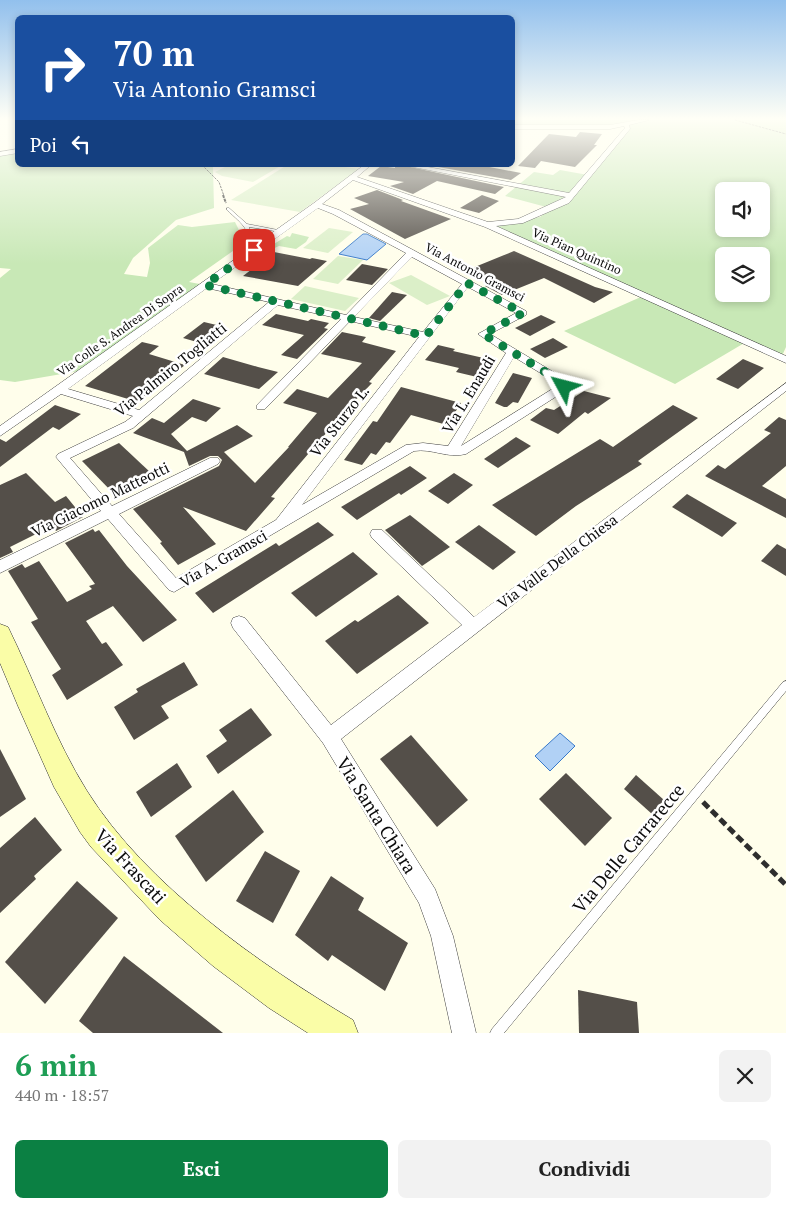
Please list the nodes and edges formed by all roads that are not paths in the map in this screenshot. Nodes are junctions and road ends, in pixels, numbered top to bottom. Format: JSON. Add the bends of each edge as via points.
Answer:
{"nodes":[{"id":1,"x":364,"y":168,"type":"edge"},
{"id":2,"x":423,"y":168,"type":"edge"},
{"id":3,"x":595,"y":168,"type":"edge"},
{"id":4,"x":352,"y":178,"type":"junction"},
{"id":5,"x":572,"y":196,"type":"junction"},
{"id":6,"x":317,"y":205,"type":"junction"},
{"id":7,"x":228,"y":209,"type":"road end"},
{"id":8,"x":488,"y":224,"type":"junction"},
{"id":9,"x":246,"y":225,"type":"junction"},
{"id":10,"x":280,"y":231,"type":"junction"},
{"id":11,"x":411,"y":253,"type":"junction"},
{"id":12,"x":240,"y":260,"type":"junction"},
{"id":13,"x":467,"y":283,"type":"junction"},
{"id":14,"x":205,"y":285,"type":"junction"},
{"id":15,"x":275,"y":302,"type":"junction"},
{"id":16,"x":349,"y":318,"type":"junction"},
{"id":17,"x":426,"y":336,"type":"junction"},
{"id":18,"x":512,"y":352,"type":"junction"},
{"id":19,"x":786,"y":360,"type":"edge"},
{"id":20,"x":786,"y":386,"type":"edge"},
{"id":21,"x":58,"y":389,"type":"junction"},
{"id":22,"x":261,"y":407,"type":"dead end"},
{"id":23,"x":142,"y":415,"type":"junction"},
{"id":24,"x":0,"y":432,"type":"edge"},
{"id":25,"x":450,"y":452,"type":"junction"},
{"id":26,"x":214,"y":461,"type":"dead end"},
{"id":27,"x":109,"y":513,"type":"junction"},
{"id":28,"x":278,"y":526,"type":"junction"},
{"id":29,"x":377,"y":534,"type":"dead end"},
{"id":30,"x":0,"y":567,"type":"edge"},
{"id":31,"x":239,"y":623,"type":"dead end"},
{"id":32,"x":472,"y":625,"type":"junction"},
{"id":33,"x":0,"y":634,"type":"edge"},
{"id":34,"x":786,"y":685,"type":"edge"},
{"id":35,"x":328,"y":737,"type":"junction"},
{"id":36,"x":340,"y":1033,"type":"edge"},
{"id":37,"x":464,"y":1033,"type":"edge"},
{"id":38,"x":496,"y":1033,"type":"edge"}],
"edges":[{"from":1,"to":4,"type":"street","name":"Via Colle S. Andrea Di Sopra"},
{"from":2,"to":5,"type":"street"},
{"from":3,"to":5,"type":"street"},
{"from":4,"to":6,"type":"street","name":"Via Colle S. Andrea Di Sopra"},
{"from":4,"to":8,"type":"street","name":"Via Pian Quintino"},
{"from":5,"to":8,"type":"street","via":[[534,216],[509,224]]},
{"from":6,"to":10,"type":"street","name":"Via Colle S. Andrea Di Sopra"},
{"from":6,"to":11,"type":"street","name":"Via Antonio Gramsci"},
{"from":7,"to":9,"type":"lane"},
{"from":8,"to":19,"type":"street","name":"Via Pian Quintino"},
{"from":9,"to":10,"type":"lane"},
{"from":9,"to":12,"type":"lane","via":[[252,240],[249,250]]},
{"from":10,"to":12,"type":"street","name":"Via Colle S. Andrea Di Sopra"},
{"from":11,"to":13,"type":"street","name":"Via Antonio Gramsci"},
{"from":11,"to":16,"type":"street"},
{"from":12,"to":14,"type":"street","name":"Via Colle S. Andrea Di Sopra"},
{"from":13,"to":17,"type":"street","name":"Via Sturzo L."},
{"from":13,"to":18,"type":"street","name":"Via Antonio Gramsci","via":[[523,313],[483,334]]},
{"from":14,"to":15,"type":"street"},
{"from":14,"to":21,"type":"street","name":"Via Colle S. Andrea Di Sopra"},
{"from":15,"to":16,"type":"street"},
{"from":15,"to":23,"type":"street","name":"Via Palmiro Togliatti"},
{"from":16,"to":17,"type":"street"},
{"from":16,"to":22,"type":"street"},
{"from":17,"to":28,"type":"street","name":"Via Sturzo L."},
{"from":18,"to":25,"type":"street","name":"Via L. Enaudi"},
{"from":18,"to":25,"type":"street","name":"Via Antonio Gramsci","via":[[560,381],[564,385],[562,389],[462,451]]},
{"from":20,"to":32,"type":"street","name":"Via Valle Della Chiesa"},
{"from":21,"to":23,"type":"street"},
{"from":21,"to":24,"type":"street","name":"Via Colle S. Andrea Di Sopra"},
{"from":23,"to":27,"type":"street","name":"Via Palmiro Togliatti","via":[[129,425],[62,457]]},
{"from":25,"to":28,"type":"street","via":[[427,446],[410,448]]},
{"from":26,"to":27,"type":"street","name":"Via Giacomo Matteotti"},
{"from":27,"to":28,"type":"street","name":"Via A. Gramsci","via":[[174,586]]},
{"from":27,"to":30,"type":"street","name":"Via Giacomo Matteotti"},
{"from":29,"to":32,"type":"street"},
{"from":31,"to":35,"type":"street","name":"Via Santa Chiara"},
{"from":32,"to":35,"type":"street","name":"Via Valle Della Chiesa"},
{"from":33,"to":36,"type":"street","name":"Via Frascati","via":[[59,770],[91,824],[150,890],[217,949],[291,1004]]},
{"from":34,"to":38,"type":"lane","name":"Via Delle Carrarecce"},
{"from":35,"to":37,"type":"street","name":"Via Santa Chiara","via":[[432,907],[447,952]]}]}
